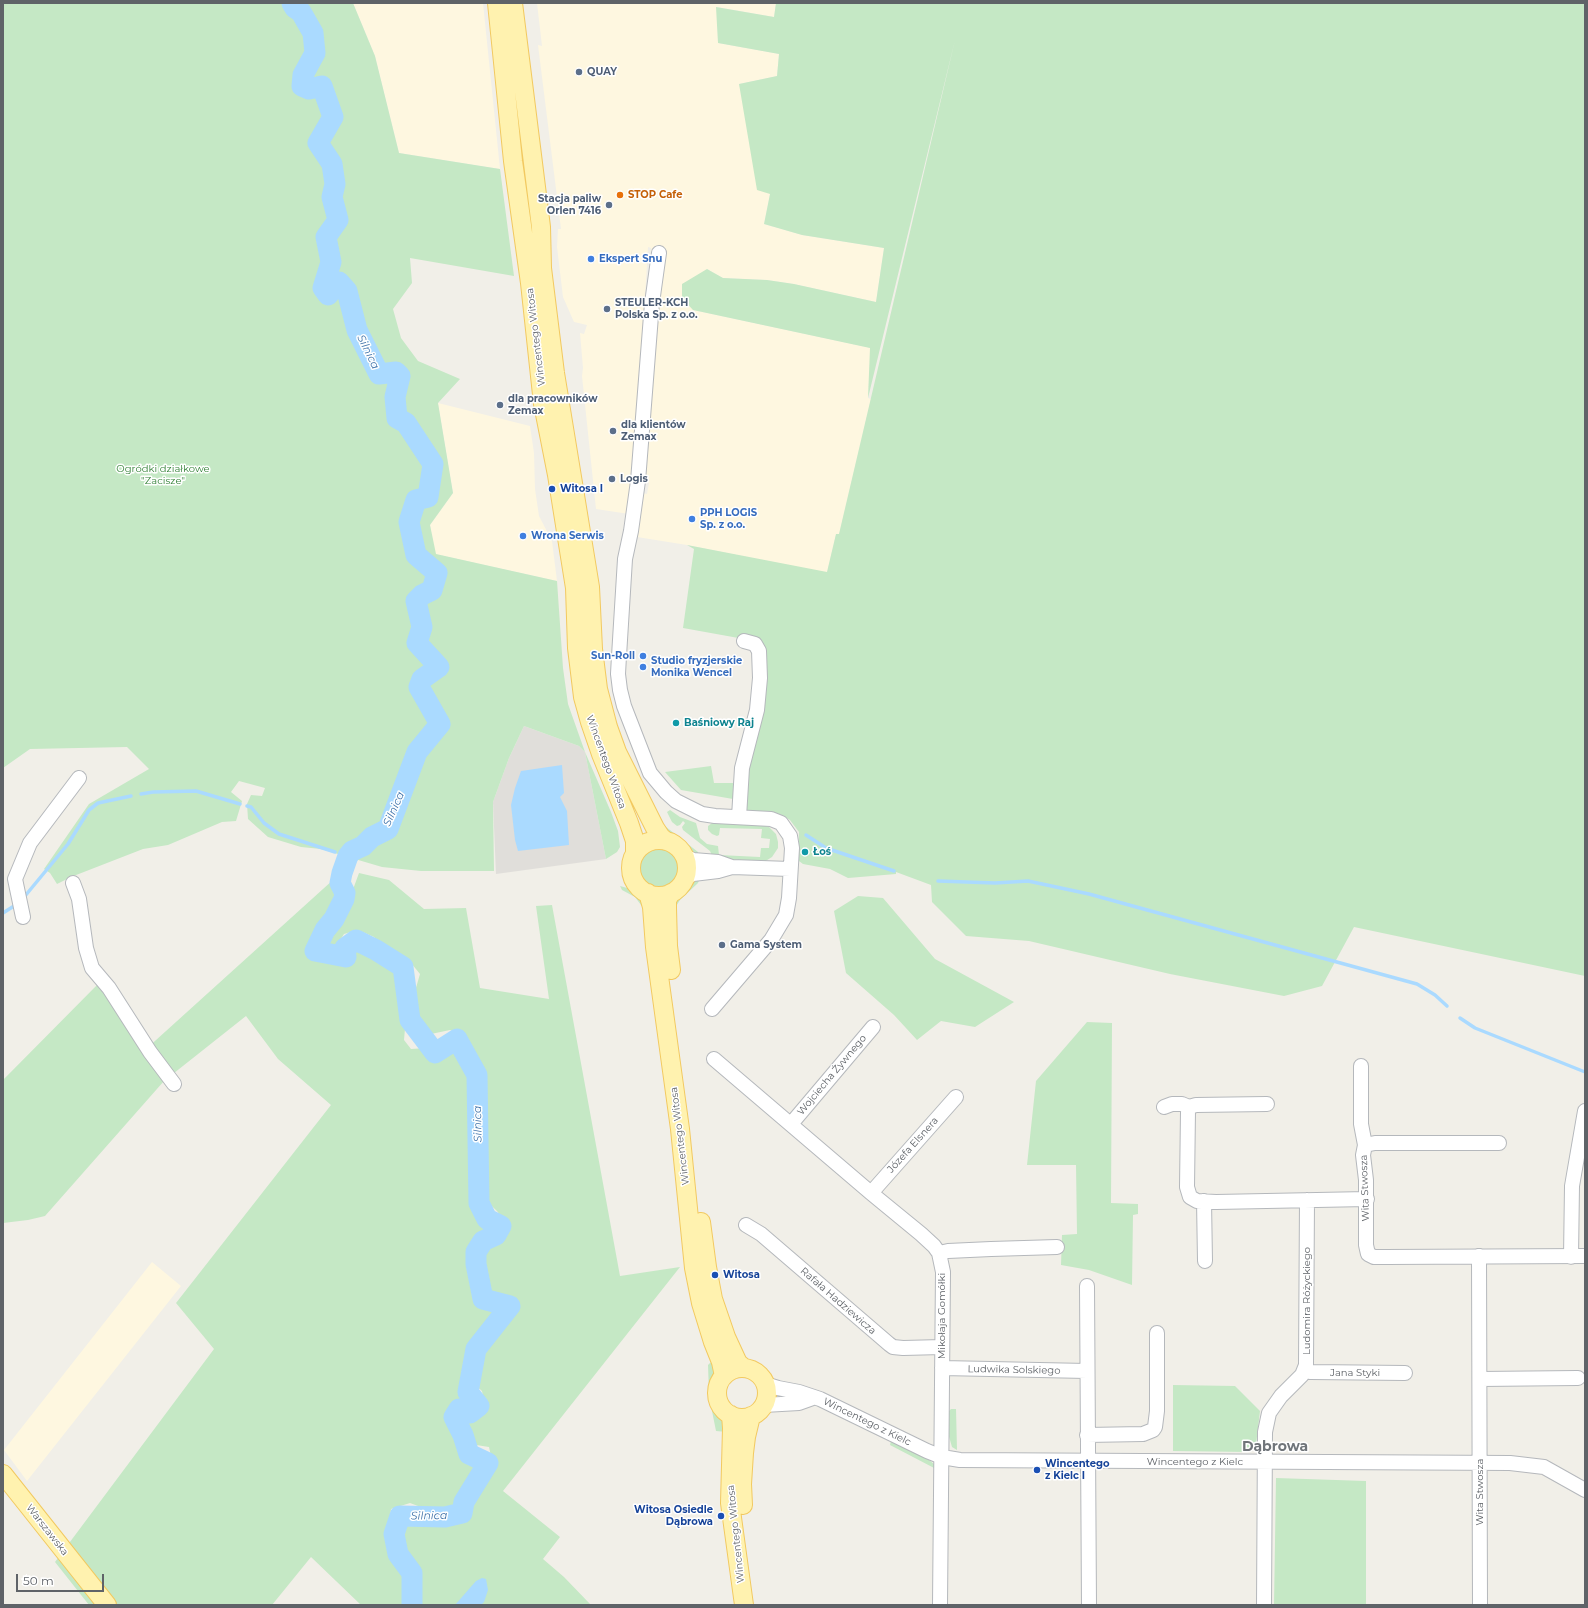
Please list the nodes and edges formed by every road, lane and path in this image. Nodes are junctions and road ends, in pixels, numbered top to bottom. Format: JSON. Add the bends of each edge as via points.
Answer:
{"nodes":[{"id":1,"x":497,"y":3,"type":"edge"},
{"id":2,"x":513,"y":3,"type":"edge"},
{"id":3,"x":659,"y":253,"type":"dead end"},
{"id":4,"x":744,"y":641,"type":"dead end"},
{"id":5,"x":79,"y":778,"type":"dead end"},
{"id":6,"x":739,"y":817,"type":"junction"},
{"id":7,"x":666,"y":841,"type":"junction"},
{"id":8,"x":635,"y":853,"type":"junction"},
{"id":9,"x":684,"y":856,"type":"junction"},
{"id":10,"x":732,"y":866,"type":"junction"},
{"id":11,"x":790,"y":869,"type":"junction"},
{"id":12,"x":685,"y":878,"type":"junction"},
{"id":13,"x":73,"y":883,"type":"dead end"},
{"id":14,"x":648,"y":893,"type":"junction"},
{"id":15,"x":671,"y":893,"type":"junction"},
{"id":16,"x":23,"y":916,"type":"dead end"},
{"id":17,"x":712,"y":1009,"type":"dead end"},
{"id":18,"x":872,"y":1027,"type":"dead end"},
{"id":19,"x":714,"y":1059,"type":"dead end"},
{"id":20,"x":1361,"y":1066,"type":"dead end"},
{"id":21,"x":174,"y":1084,"type":"dead end"},
{"id":22,"x":956,"y":1097,"type":"dead end"},
{"id":23,"x":1266,"y":1104,"type":"dead end"},
{"id":24,"x":1164,"y":1107,"type":"dead end"},
{"id":25,"x":1189,"y":1107,"type":"junction"},
{"id":26,"x":1585,"y":1111,"type":"edge"},
{"id":27,"x":791,"y":1124,"type":"junction"},
{"id":28,"x":1499,"y":1143,"type":"dead end"},
{"id":29,"x":1365,"y":1145,"type":"junction"},
{"id":30,"x":871,"y":1193,"type":"junction"},
{"id":31,"x":1307,"y":1200,"type":"junction"},
{"id":32,"x":1367,"y":1200,"type":"junction"},
{"id":33,"x":1204,"y":1201,"type":"junction"},
{"id":34,"x":746,"y":1225,"type":"dead end"},
{"id":35,"x":1057,"y":1247,"type":"dead end"},
{"id":36,"x":939,"y":1253,"type":"junction"},
{"id":37,"x":1479,"y":1256,"type":"junction"},
{"id":38,"x":1578,"y":1256,"type":"edge"},
{"id":39,"x":1205,"y":1261,"type":"dead end"},
{"id":40,"x":1087,"y":1286,"type":"dead end"},
{"id":41,"x":1157,"y":1333,"type":"dead end"},
{"id":42,"x":942,"y":1348,"type":"junction"},
{"id":43,"x":744,"y":1368,"type":"junction"},
{"id":44,"x":942,"y":1368,"type":"junction"},
{"id":45,"x":1086,"y":1371,"type":"junction"},
{"id":46,"x":1305,"y":1371,"type":"junction"},
{"id":47,"x":1405,"y":1373,"type":"dead end"},
{"id":48,"x":724,"y":1376,"type":"junction"},
{"id":49,"x":1480,"y":1378,"type":"junction"},
{"id":50,"x":1578,"y":1378,"type":"dead end"},
{"id":51,"x":765,"y":1384,"type":"junction"},
{"id":52,"x":813,"y":1398,"type":"junction"},
{"id":53,"x":757,"y":1411,"type":"junction"},
{"id":54,"x":730,"y":1415,"type":"junction"},
{"id":55,"x":1087,"y":1435,"type":"junction"},
{"id":56,"x":942,"y":1456,"type":"junction"},
{"id":57,"x":1087,"y":1461,"type":"junction"},
{"id":58,"x":1264,"y":1462,"type":"junction"},
{"id":59,"x":1480,"y":1463,"type":"junction"},
{"id":60,"x":3,"y":1474,"type":"edge"},
{"id":61,"x":1585,"y":1490,"type":"edge"},
{"id":62,"x":107,"y":1605,"type":"edge"},
{"id":63,"x":744,"y":1605,"type":"edge"},
{"id":64,"x":756,"y":1605,"type":"edge"},
{"id":65,"x":940,"y":1605,"type":"edge"},
{"id":66,"x":1089,"y":1605,"type":"edge"},
{"id":67,"x":1264,"y":1605,"type":"edge"},
{"id":68,"x":1480,"y":1605,"type":"edge"}],
"edges":[{"from":1,"to":8,"type":"main road","name":"Wincentego Witosa","via":[[543,404],[575,588],[577,648],[582,691],[595,739],[635,840]]},
{"from":2,"to":7,"type":"main road","name":"Wincentego Witosa","via":[[541,227],[542,268],[555,373],[590,587],[598,689],[617,752],[655,828]]},
{"from":3,"to":6,"type":"street","via":[[652,303],[638,481],[625,559],[618,656],[620,690],[650,773],[666,792],[676,801],[702,814]]},
{"from":4,"to":6,"type":"street","via":[[755,644],[759,651],[760,678],[757,710],[742,768]]},
{"from":5,"to":16,"type":"street","via":[[30,844],[15,879]]},
{"from":6,"to":11,"type":"street","via":[[772,819],[781,823],[790,836]]},
{"from":7,"to":8,"type":"main road","via":[[648,842]]},
{"from":7,"to":9,"type":"main road","via":[[679,849]]},
{"from":8,"to":14,"type":"main road","via":[[631,868],[632,876]]},
{"from":9,"to":10,"type":"street","via":[[693,860]]},
{"from":9,"to":12,"type":"main road"},
{"from":10,"to":11,"type":"street"},
{"from":10,"to":12,"type":"street"},
{"from":11,"to":17,"type":"street","via":[[788,908],[782,922],[771,940]]},
{"from":12,"to":15,"type":"main road"},
{"from":13,"to":21,"type":"street","via":[[79,899],[86,948],[92,968],[109,988]]},
{"from":14,"to":15,"type":"main road"},
{"from":14,"to":48,"type":"main road","name":"Wincentego Witosa","via":[[652,907],[655,947],[680,1128],[694,1268],[701,1304]]},
{"from":15,"to":43,"type":"main road","name":"Wincentego Witosa","via":[[667,908],[668,946],[692,1125],[707,1267],[713,1299],[726,1337],[738,1363]]},
{"from":18,"to":27,"type":"street","name":"Wojciecha Żywnego"},
{"from":19,"to":27,"type":"street","name":"Mikołaja Gomółki"},
{"from":20,"to":29,"type":"street","via":[[1361,1124]]},
{"from":22,"to":30,"type":"street","name":"Józefa Elsnera"},
{"from":23,"to":25,"type":"street"},
{"from":24,"to":25,"type":"street","via":[[1182,1104]]},
{"from":25,"to":33,"type":"street","via":[[1188,1194],[1193,1199]]},
{"from":26,"to":38,"type":"street","name":"Wita Stwosza","via":[[1572,1186]]},
{"from":27,"to":30,"type":"street","name":"Mikołaja Gomółki"},
{"from":28,"to":29,"type":"street","name":"Wita Stwosza","via":[[1375,1142]]},
{"from":29,"to":32,"type":"street","name":"Wita Stwosza","via":[[1363,1155]]},
{"from":30,"to":36,"type":"street","name":"Mikołaja Gomółki","via":[[922,1234]]},
{"from":31,"to":32,"type":"street"},
{"from":31,"to":33,"type":"street"},
{"from":31,"to":46,"type":"street","name":"Ludomira Różyckiego"},
{"from":32,"to":37,"type":"street","name":"Wita Stwosza","via":[[1366,1245],[1370,1256]]},
{"from":33,"to":39,"type":"street"},
{"from":34,"to":42,"type":"street","name":"Rafała Hadziewicza","via":[[761,1234],[889,1344],[903,1348]]},
{"from":35,"to":36,"type":"street","via":[[991,1248]]},
{"from":36,"to":42,"type":"street","name":"Mikołaja Gomółki","via":[[943,1272]]},
{"from":37,"to":38,"type":"street","name":"Wita Stwosza"},
{"from":37,"to":49,"type":"street","name":"Wita Stwosza"},
{"from":40,"to":45,"type":"street"},
{"from":41,"to":55,"type":"street","via":[[1157,1420],[1153,1430],[1143,1434]]},
{"from":42,"to":44,"type":"street","name":"Mikołaja Gomółki"},
{"from":43,"to":48,"type":"main road","via":[[733,1370]]},
{"from":43,"to":51,"type":"main road","via":[[753,1370]]},
{"from":44,"to":45,"type":"street","name":"Ludwika Solskiego"},
{"from":44,"to":56,"type":"street","name":"Mikołaja Gomółki"},
{"from":45,"to":55,"type":"street"},
{"from":46,"to":47,"type":"street","name":"Jana Styki"},
{"from":46,"to":58,"type":"street","via":[[1269,1413],[1265,1432]]},
{"from":48,"to":54,"type":"main road","via":[[718,1387],[718,1400]]},
{"from":49,"to":50,"type":"street"},
{"from":49,"to":59,"type":"street","name":"Wita Stwosza"},
{"from":51,"to":52,"type":"street","name":"Wincentego z Kielc"},
{"from":51,"to":53,"type":"main road","via":[[767,1394]]},
{"from":52,"to":53,"type":"street","name":"Wincentego z Kielc"},
{"from":52,"to":56,"type":"street","name":"Wincentego z Kielc"},
{"from":53,"to":54,"type":"main road","via":[[740,1418]]},
{"from":53,"to":64,"type":"main road","name":"Wincentego Witosa","via":[[746,1437],[742,1484]]},
{"from":54,"to":63,"type":"main road","name":"Wincentego Witosa","via":[[730,1503]]},
{"from":55,"to":57,"type":"street"},
{"from":56,"to":57,"type":"street","name":"Wincentego z Kielc","via":[[960,1460]]},
{"from":56,"to":65,"type":"street","name":"Mikołaja Gomółki"},
{"from":57,"to":58,"type":"street","name":"Wincentego z Kielc"},
{"from":57,"to":66,"type":"street"},
{"from":58,"to":59,"type":"street","name":"Wincentego z Kielc"},
{"from":58,"to":67,"type":"street"},
{"from":59,"to":61,"type":"street","name":"Wincentego z Kielc","via":[[1544,1467]]},
{"from":59,"to":68,"type":"street","name":"Wita Stwosza"},
{"from":60,"to":62,"type":"main road","name":"Warszawska"}]}
